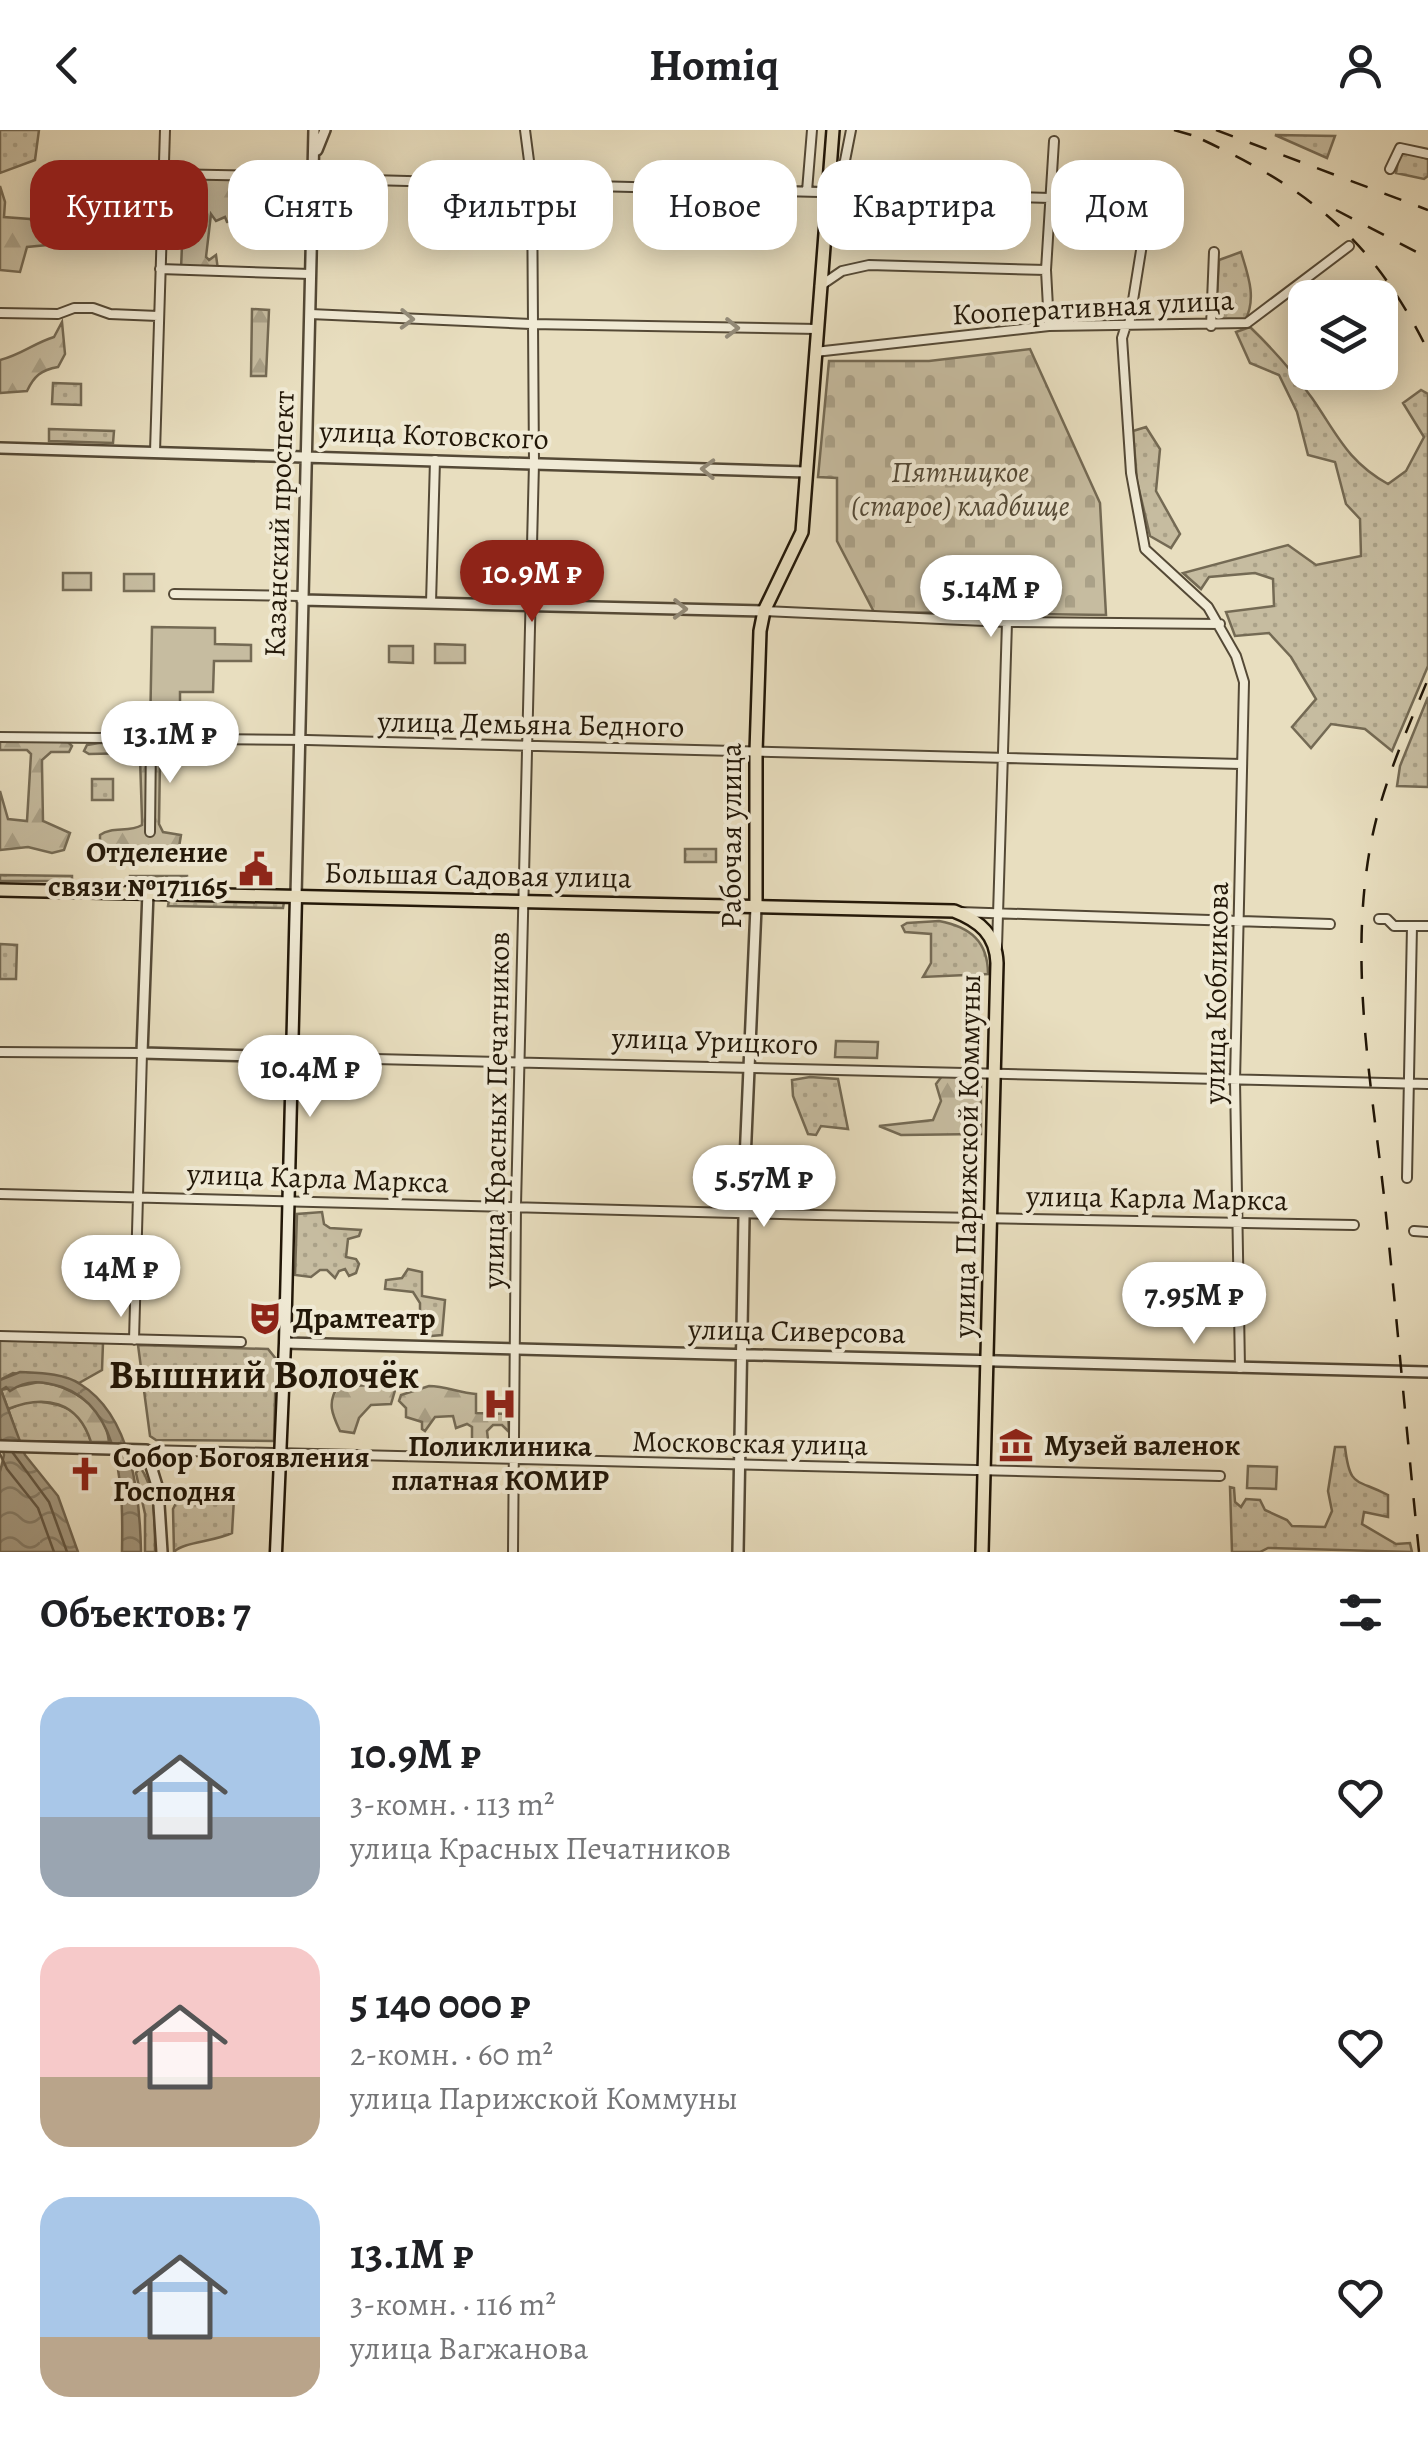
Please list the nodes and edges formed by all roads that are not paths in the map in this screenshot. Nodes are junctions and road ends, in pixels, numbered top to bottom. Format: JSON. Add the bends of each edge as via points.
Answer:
{"nodes":[{"id":1,"x":165,"y":130,"type":"edge"},
{"id":2,"x":314,"y":130,"type":"edge"},
{"id":3,"x":325,"y":130,"type":"edge"},
{"id":4,"x":525,"y":130,"type":"edge"},
{"id":5,"x":812,"y":130,"type":"edge"},
{"id":6,"x":833,"y":130,"type":"edge"},
{"id":7,"x":852,"y":130,"type":"edge"},
{"id":8,"x":1054,"y":142,"type":"dead end"},
{"id":9,"x":1428,"y":154,"type":"edge"},
{"id":10,"x":314,"y":157,"type":"junction"},
{"id":11,"x":166,"y":160,"type":"edge"},
{"id":12,"x":314,"y":160,"type":"edge"},
{"id":13,"x":529,"y":160,"type":"edge"},
{"id":14,"x":833,"y":160,"type":"edge"},
{"id":15,"x":843,"y":160,"type":"edge"},
{"id":16,"x":1390,"y":169,"type":"dead end"},
{"id":17,"x":613,"y":186,"type":"edge"},
{"id":18,"x":807,"y":191,"type":"junction"},
{"id":19,"x":817,"y":191,"type":"edge"},
{"id":20,"x":1031,"y":197,"type":"edge"},
{"id":21,"x":1050,"y":198,"type":"junction"},
{"id":22,"x":1349,"y":246,"type":"dead end"},
{"id":23,"x":161,"y":250,"type":"edge"},
{"id":24,"x":310,"y":250,"type":"edge"},
{"id":25,"x":532,"y":250,"type":"edge"},
{"id":26,"x":825,"y":250,"type":"edge"},
{"id":27,"x":1140,"y":250,"type":"edge"},
{"id":28,"x":1214,"y":252,"type":"dead end"},
{"id":29,"x":160,"y":270,"type":"junction"},
{"id":30,"x":1046,"y":270,"type":"junction"},
{"id":31,"x":310,"y":274,"type":"junction"},
{"id":32,"x":820,"y":286,"type":"junction"},
{"id":33,"x":0,"y":313,"type":"edge"},
{"id":34,"x":310,"y":314,"type":"junction"},
{"id":35,"x":158,"y":316,"type":"junction"},
{"id":36,"x":531,"y":324,"type":"junction"},
{"id":37,"x":1127,"y":325,"type":"junction"},
{"id":38,"x":1048,"y":326,"type":"junction"},
{"id":39,"x":1211,"y":326,"type":"junction"},
{"id":40,"x":817,"y":329,"type":"junction"},
{"id":41,"x":815,"y":352,"type":"junction"},
{"id":42,"x":0,"y":448,"type":"edge"},
{"id":43,"x":156,"y":452,"type":"junction"},
{"id":44,"x":306,"y":456,"type":"junction"},
{"id":45,"x":435,"y":460,"type":"junction"},
{"id":46,"x":534,"y":463,"type":"junction"},
{"id":47,"x":806,"y":472,"type":"junction"},
{"id":48,"x":174,"y":594,"type":"dead end"},
{"id":49,"x":302,"y":598,"type":"junction"},
{"id":50,"x":431,"y":603,"type":"junction"},
{"id":51,"x":530,"y":606,"type":"junction"},
{"id":52,"x":764,"y":611,"type":"junction"},
{"id":53,"x":1007,"y":622,"type":"junction"},
{"id":54,"x":1220,"y":624,"type":"junction"},
{"id":55,"x":0,"y":737,"type":"edge"},
{"id":56,"x":152,"y":739,"type":"junction"},
{"id":57,"x":298,"y":740,"type":"junction"},
{"id":58,"x":526,"y":747,"type":"junction"},
{"id":59,"x":756,"y":752,"type":"junction"},
{"id":60,"x":1003,"y":759,"type":"junction"},
{"id":61,"x":1241,"y":764,"type":"junction"},
{"id":62,"x":150,"y":832,"type":"dead end"},
{"id":63,"x":0,"y":890,"type":"edge"},
{"id":64,"x":148,"y":892,"type":"junction"},
{"id":65,"x":296,"y":896,"type":"junction"},
{"id":66,"x":523,"y":902,"type":"junction"},
{"id":67,"x":756,"y":907,"type":"junction"},
{"id":68,"x":954,"y":912,"type":"junction"},
{"id":69,"x":997,"y":913,"type":"junction"},
{"id":70,"x":1379,"y":919,"type":"dead end"},
{"id":71,"x":1240,"y":920,"type":"junction"},
{"id":72,"x":1330,"y":924,"type":"dead end"},
{"id":73,"x":1412,"y":926,"type":"junction"},
{"id":74,"x":1428,"y":926,"type":"edge"},
{"id":75,"x":983,"y":927,"type":"joint"},
{"id":76,"x":996,"y":952,"type":"junction"},
{"id":77,"x":0,"y":1052,"type":"edge"},
{"id":78,"x":142,"y":1054,"type":"junction"},
{"id":79,"x":291,"y":1057,"type":"junction"},
{"id":80,"x":519,"y":1062,"type":"junction"},
{"id":81,"x":749,"y":1066,"type":"junction"},
{"id":82,"x":994,"y":1075,"type":"junction"},
{"id":83,"x":1235,"y":1081,"type":"junction"},
{"id":84,"x":1408,"y":1084,"type":"junction"},
{"id":85,"x":1428,"y":1084,"type":"edge"},
{"id":86,"x":1407,"y":1178,"type":"dead end"},
{"id":87,"x":0,"y":1194,"type":"edge"},
{"id":88,"x":136,"y":1196,"type":"junction"},
{"id":89,"x":289,"y":1200,"type":"junction"},
{"id":90,"x":516,"y":1206,"type":"junction"},
{"id":91,"x":744,"y":1212,"type":"junction"},
{"id":92,"x":991,"y":1218,"type":"junction"},
{"id":93,"x":1238,"y":1222,"type":"junction"},
{"id":94,"x":1354,"y":1225,"type":"dead end"},
{"id":95,"x":1414,"y":1231,"type":"dead end"},
{"id":96,"x":1428,"y":1232,"type":"edge"},
{"id":97,"x":0,"y":1336,"type":"edge"},
{"id":98,"x":134,"y":1340,"type":"junction"},
{"id":99,"x":241,"y":1342,"type":"dead end"},
{"id":100,"x":285,"y":1343,"type":"junction"},
{"id":101,"x":513,"y":1350,"type":"junction"},
{"id":102,"x":744,"y":1355,"type":"junction"},
{"id":103,"x":988,"y":1361,"type":"junction"},
{"id":104,"x":1240,"y":1368,"type":"junction"},
{"id":105,"x":1428,"y":1372,"type":"edge"},
{"id":106,"x":0,"y":1446,"type":"edge"},
{"id":107,"x":146,"y":1450,"type":"junction"},
{"id":108,"x":278,"y":1452,"type":"junction"},
{"id":109,"x":514,"y":1459,"type":"junction"},
{"id":110,"x":742,"y":1465,"type":"junction"},
{"id":111,"x":984,"y":1472,"type":"junction"},
{"id":112,"x":1220,"y":1476,"type":"dead end"},
{"id":113,"x":162,"y":1552,"type":"edge"},
{"id":114,"x":276,"y":1552,"type":"edge"},
{"id":115,"x":513,"y":1552,"type":"edge"},
{"id":116,"x":738,"y":1552,"type":"edge"},
{"id":117,"x":982,"y":1552,"type":"edge"}],
"edges":[{"from":1,"to":11,"type":"street"},
{"from":2,"to":10,"type":"street","name":"Казанский проспект"},
{"from":3,"to":10,"type":"street","name":"Казанский проспект"},
{"from":4,"to":13,"type":"street","name":"улица Красных Печатников"},
{"from":5,"to":18,"type":"street"},
{"from":6,"to":14,"type":"main road","name":"Рабочая улица"},
{"from":7,"to":15,"type":"street"},
{"from":8,"to":21,"type":"street"},
{"from":9,"to":16,"type":"street","via":[[1400,148]]},
{"from":10,"to":12,"type":"street","name":"Казанский проспект"},
{"from":17,"to":18,"type":"street"},
{"from":18,"to":19,"type":"street"},
{"from":20,"to":21,"type":"street"},
{"from":21,"to":30,"type":"street"},
{"from":22,"to":39,"type":"street","name":"Кооперативная улица","via":[[1247,323]]},
{"from":23,"to":29,"type":"street"},
{"from":24,"to":31,"type":"street","name":"Казанский проспект"},
{"from":25,"to":36,"type":"street","name":"улица Красных Печатников"},
{"from":26,"to":32,"type":"main road","name":"Рабочая улица"},
{"from":27,"to":37,"type":"street","name":"улица Кобликова"},
{"from":28,"to":39,"type":"street"},
{"from":29,"to":31,"type":"street"},
{"from":29,"to":35,"type":"street"},
{"from":30,"to":32,"type":"street","via":[[869,265],[842,271]]},
{"from":30,"to":38,"type":"street"},
{"from":31,"to":34,"type":"street","name":"Казанский проспект"},
{"from":32,"to":40,"type":"main road","name":"Рабочая улица"},
{"from":33,"to":35,"type":"street","via":[[92,308]]},
{"from":34,"to":36,"type":"street","one_way":true},
{"from":34,"to":44,"type":"street","name":"Казанский проспект"},
{"from":35,"to":43,"type":"street"},
{"from":36,"to":40,"type":"street","one_way":true},
{"from":36,"to":46,"type":"street","name":"улица Красных Печатников"},
{"from":37,"to":38,"type":"street","name":"Кооперативная улица"},
{"from":37,"to":39,"type":"street","name":"Кооперативная улица"},
{"from":37,"to":54,"type":"street","name":"улица Кобликова","via":[[1122,338],[1130,464],[1145,549]]},
{"from":38,"to":41,"type":"street","name":"Кооперативная улица"},
{"from":40,"to":41,"type":"main road","name":"Рабочая улица"},
{"from":41,"to":47,"type":"main road","name":"Рабочая улица"},
{"from":42,"to":43,"type":"street","name":"улица Котовского"},
{"from":43,"to":44,"type":"street","name":"улица Котовского"},
{"from":44,"to":45,"type":"street","name":"улица Котовского"},
{"from":44,"to":49,"type":"street","name":"Казанский проспект"},
{"from":45,"to":46,"type":"street","name":"улица Котовского"},
{"from":45,"to":50,"type":"street"},
{"from":47,"to":46,"type":"street","name":"улица Котовского","one_way":true},
{"from":46,"to":51,"type":"street","name":"улица Красных Печатников"},
{"from":47,"to":52,"type":"main road","name":"Рабочая улица","via":[[802,532]]},
{"from":48,"to":49,"type":"street"},
{"from":49,"to":50,"type":"street"},
{"from":49,"to":57,"type":"street","name":"Казанский проспект"},
{"from":50,"to":51,"type":"street"},
{"from":51,"to":52,"type":"street","one_way":true},
{"from":51,"to":58,"type":"street","name":"улица Красных Печатников"},
{"from":52,"to":53,"type":"street"},
{"from":52,"to":59,"type":"main road","name":"Рабочая улица"},
{"from":53,"to":54,"type":"street"},
{"from":53,"to":60,"type":"street","name":"улица Парижской Коммуны"},
{"from":54,"to":61,"type":"street","name":"улица Кобликова","via":[[1244,682]]},
{"from":55,"to":56,"type":"street","name":"улица Демьяна Бедного"},
{"from":56,"to":57,"type":"street","name":"улица Демьяна Бедного"},
{"from":56,"to":62,"type":"street"},
{"from":57,"to":58,"type":"street","name":"улица Демьяна Бедного"},
{"from":57,"to":65,"type":"street","name":"Казанский проспект"},
{"from":58,"to":59,"type":"street","name":"улица Демьяна Бедного"},
{"from":58,"to":66,"type":"street","name":"улица Красных Печатников"},
{"from":59,"to":60,"type":"street","name":"улица Демьяна Бедного"},
{"from":59,"to":67,"type":"main road","name":"Рабочая улица"},
{"from":60,"to":61,"type":"street","name":"улица Демьяна Бедного"},
{"from":60,"to":69,"type":"street","name":"улица Парижской Коммуны"},
{"from":61,"to":71,"type":"street","name":"улица Кобликова"},
{"from":63,"to":64,"type":"main road","name":"Большая Садовая улица"},
{"from":64,"to":65,"type":"main road","name":"Большая Садовая улица"},
{"from":64,"to":78,"type":"street"},
{"from":65,"to":66,"type":"main road","name":"Большая Садовая улица"},
{"from":65,"to":79,"type":"main road","name":"Казанский проспект"},
{"from":66,"to":67,"type":"main road","name":"Большая Садовая улица"},
{"from":66,"to":80,"type":"street","name":"улица Красных Печатников"},
{"from":67,"to":68,"type":"main road","name":"Большая Садовая улица"},
{"from":67,"to":81,"type":"street","name":"Рабочая улица"},
{"from":68,"to":69,"type":"street","name":"Большая Садовая улица"},
{"from":68,"to":75,"type":"main road","name":"Большая Садовая улица"},
{"from":69,"to":71,"type":"street","name":"Большая Садовая улица"},
{"from":69,"to":76,"type":"street","name":"улица Парижской Коммуны"},
{"from":70,"to":73,"type":"street"},
{"from":71,"to":72,"type":"street","name":"Большая Садовая улица"},
{"from":71,"to":83,"type":"street","name":"улица Кобликова"},
{"from":73,"to":74,"type":"street"},
{"from":73,"to":84,"type":"street"},
{"from":75,"to":76,"type":"main road","name":"улица Парижской Коммуны"},
{"from":76,"to":82,"type":"main road","name":"улица Парижской Коммуны"},
{"from":77,"to":78,"type":"street","name":"улица Урицкого"},
{"from":78,"to":79,"type":"street","name":"улица Урицкого"},
{"from":78,"to":88,"type":"street"},
{"from":79,"to":80,"type":"street","name":"улица Урицкого"},
{"from":79,"to":89,"type":"main road","name":"Казанский проспект"},
{"from":80,"to":81,"type":"street","name":"улица Урицкого"},
{"from":80,"to":90,"type":"street","name":"улица Красных Печатников"},
{"from":81,"to":82,"type":"street","name":"улица Урицкого"},
{"from":81,"to":91,"type":"street","name":"Рабочая улица"},
{"from":82,"to":83,"type":"street","name":"улица Урицкого"},
{"from":82,"to":92,"type":"main road","name":"улица Парижской Коммуны"},
{"from":83,"to":84,"type":"street","name":"улица Урицкого"},
{"from":83,"to":93,"type":"street","name":"улица Кобликова"},
{"from":84,"to":85,"type":"street","name":"улица Урицкого"},
{"from":84,"to":86,"type":"street"},
{"from":87,"to":88,"type":"street","name":"улица Карла Маркса"},
{"from":88,"to":89,"type":"street","name":"улица Карла Маркса"},
{"from":88,"to":98,"type":"street"},
{"from":89,"to":90,"type":"street","name":"улица Карла Маркса"},
{"from":89,"to":100,"type":"main road","name":"Казанский проспект"},
{"from":90,"to":91,"type":"street","name":"улица Карла Маркса"},
{"from":90,"to":101,"type":"street","name":"улица Красных Печатников"},
{"from":91,"to":92,"type":"street","name":"улица Карла Маркса"},
{"from":91,"to":102,"type":"street","name":"Рабочая улица"},
{"from":92,"to":93,"type":"street","name":"улица Карла Маркса"},
{"from":92,"to":103,"type":"main road","name":"улица Парижской Коммуны"},
{"from":93,"to":94,"type":"street","name":"улица Карла Маркса"},
{"from":93,"to":104,"type":"street","name":"улица Кобликова"},
{"from":95,"to":96,"type":"street"},
{"from":97,"to":98,"type":"street"},
{"from":98,"to":99,"type":"street"},
{"from":100,"to":101,"type":"street","name":"улица Сиверсова"},
{"from":100,"to":108,"type":"main road","name":"Казанский проспект"},
{"from":101,"to":102,"type":"street","name":"улица Сиверсова"},
{"from":101,"to":109,"type":"street","name":"улица Красных Печатников"},
{"from":102,"to":103,"type":"street","name":"улица Сиверсова"},
{"from":102,"to":110,"type":"street","name":"Рабочая улица"},
{"from":103,"to":104,"type":"street","name":"улица Сиверсова"},
{"from":103,"to":111,"type":"main road","name":"улица Парижской Коммуны"},
{"from":104,"to":105,"type":"street","name":"улица Сиверсова"},
{"from":106,"to":107,"type":"street"},
{"from":107,"to":108,"type":"street","name":"Московская улица"},
{"from":107,"to":113,"type":"street","via":[[158,1488]]},
{"from":108,"to":109,"type":"street","name":"Московская улица"},
{"from":108,"to":114,"type":"main road","name":"Казанский проспект"},
{"from":109,"to":110,"type":"street","name":"Московская улица"},
{"from":109,"to":115,"type":"street","name":"улица Красных Печатников"},
{"from":110,"to":111,"type":"street","name":"Московская улица"},
{"from":110,"to":116,"type":"street","name":"Рабочая улица"},
{"from":111,"to":112,"type":"street","name":"Московская улица"},
{"from":111,"to":117,"type":"main road","name":"улица Парижской Коммуны"}]}
